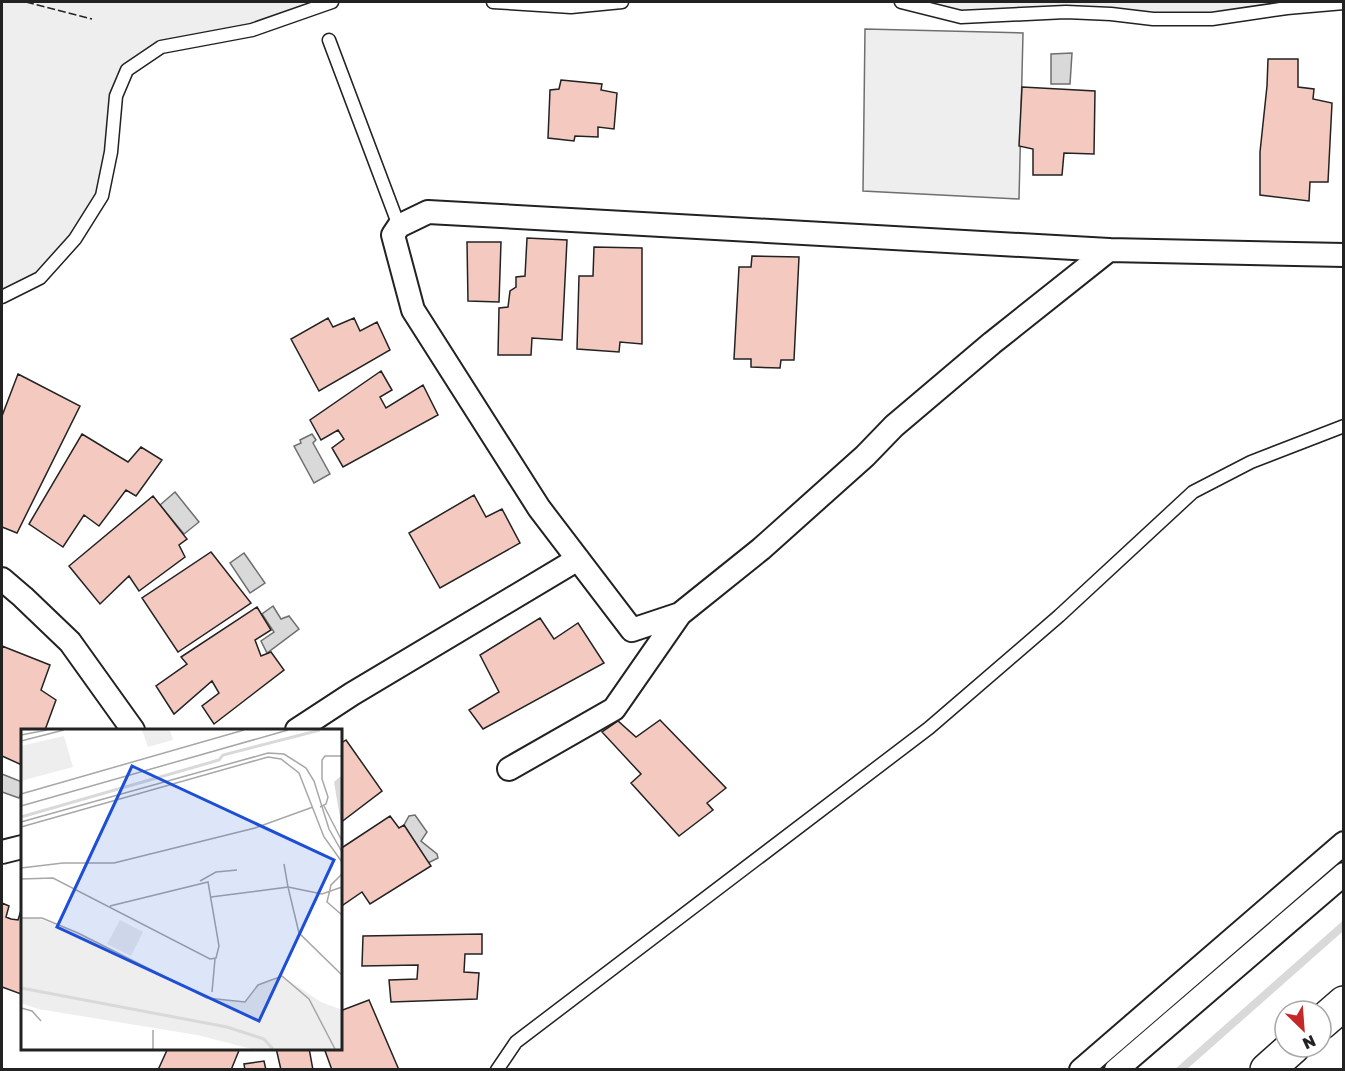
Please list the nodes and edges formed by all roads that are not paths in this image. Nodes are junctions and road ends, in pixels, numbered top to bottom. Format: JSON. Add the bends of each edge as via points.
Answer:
{"nodes":[{"id":1,"x":332,"y":2,"type":"edge"},
{"id":2,"x":493,"y":2,"type":"edge"},
{"id":3,"x":622,"y":2,"type":"edge"},
{"id":4,"x":902,"y":2,"type":"edge"},
{"id":5,"x":1344,"y":3,"type":"edge"},
{"id":6,"x":329,"y":40,"type":"dead end"},
{"id":7,"x":399,"y":226,"type":"junction"},
{"id":8,"x":1109,"y":250,"type":"junction"},
{"id":9,"x":1344,"y":255,"type":"edge"},
{"id":10,"x":2,"y":297,"type":"edge"},
{"id":11,"x":1344,"y":426,"type":"edge"},
{"id":12,"x":578,"y":559,"type":"junction"},
{"id":13,"x":2,"y":579,"type":"edge"},
{"id":14,"x":680,"y":614,"type":"junction"},
{"id":15,"x":132,"y":729,"type":"edge"},
{"id":16,"x":299,"y":729,"type":"edge"},
{"id":17,"x":509,"y":769,"type":"dead end"},
{"id":18,"x":1344,"y":843,"type":"edge"},
{"id":19,"x":21,"y":847,"type":"edge"},
{"id":20,"x":2,"y":852,"type":"edge"},
{"id":21,"x":1344,"y":874,"type":"edge"},
{"id":22,"x":1280,"y":1059,"type":"edge"},
{"id":23,"x":497,"y":1070,"type":"edge"},
{"id":24,"x":1081,"y":1070,"type":"edge"},
{"id":25,"x":1116,"y":1070,"type":"edge"},
{"id":26,"x":1268,"y":1070,"type":"edge"}],
"edges":[{"from":1,"to":10,"type":"lane","via":[[252,30],[160,47],[127,70],[116,96],[102,196],[75,239],[40,278]]},
{"from":2,"to":3,"type":"lane","via":[[571,7]]},
{"from":4,"to":5,"type":"lane","via":[[962,17],[1065,12],[1153,20],[1212,19]]},
{"from":6,"to":7,"type":"lane"},
{"from":7,"to":8,"type":"street","via":[[428,212]]},
{"from":7,"to":12,"type":"street","via":[[393,235],[413,310],[539,508]]},
{"from":8,"to":9,"type":"street"},
{"from":8,"to":14,"type":"street","via":[[894,426],[761,549]]},
{"from":11,"to":23,"type":"lane","via":[[1251,462],[1193,492],[1059,616],[929,728],[516,1042]]},
{"from":12,"to":14,"type":"street","via":[[632,630]]},
{"from":12,"to":16,"type":"street"},
{"from":13,"to":15,"type":"street","via":[[70,642]]},
{"from":14,"to":17,"type":"street","via":[[614,708]]},
{"from":18,"to":24,"type":"street"},
{"from":19,"to":20,"type":"street"},
{"from":21,"to":25,"type":"street"},
{"from":22,"to":26,"type":"highway"}]}
